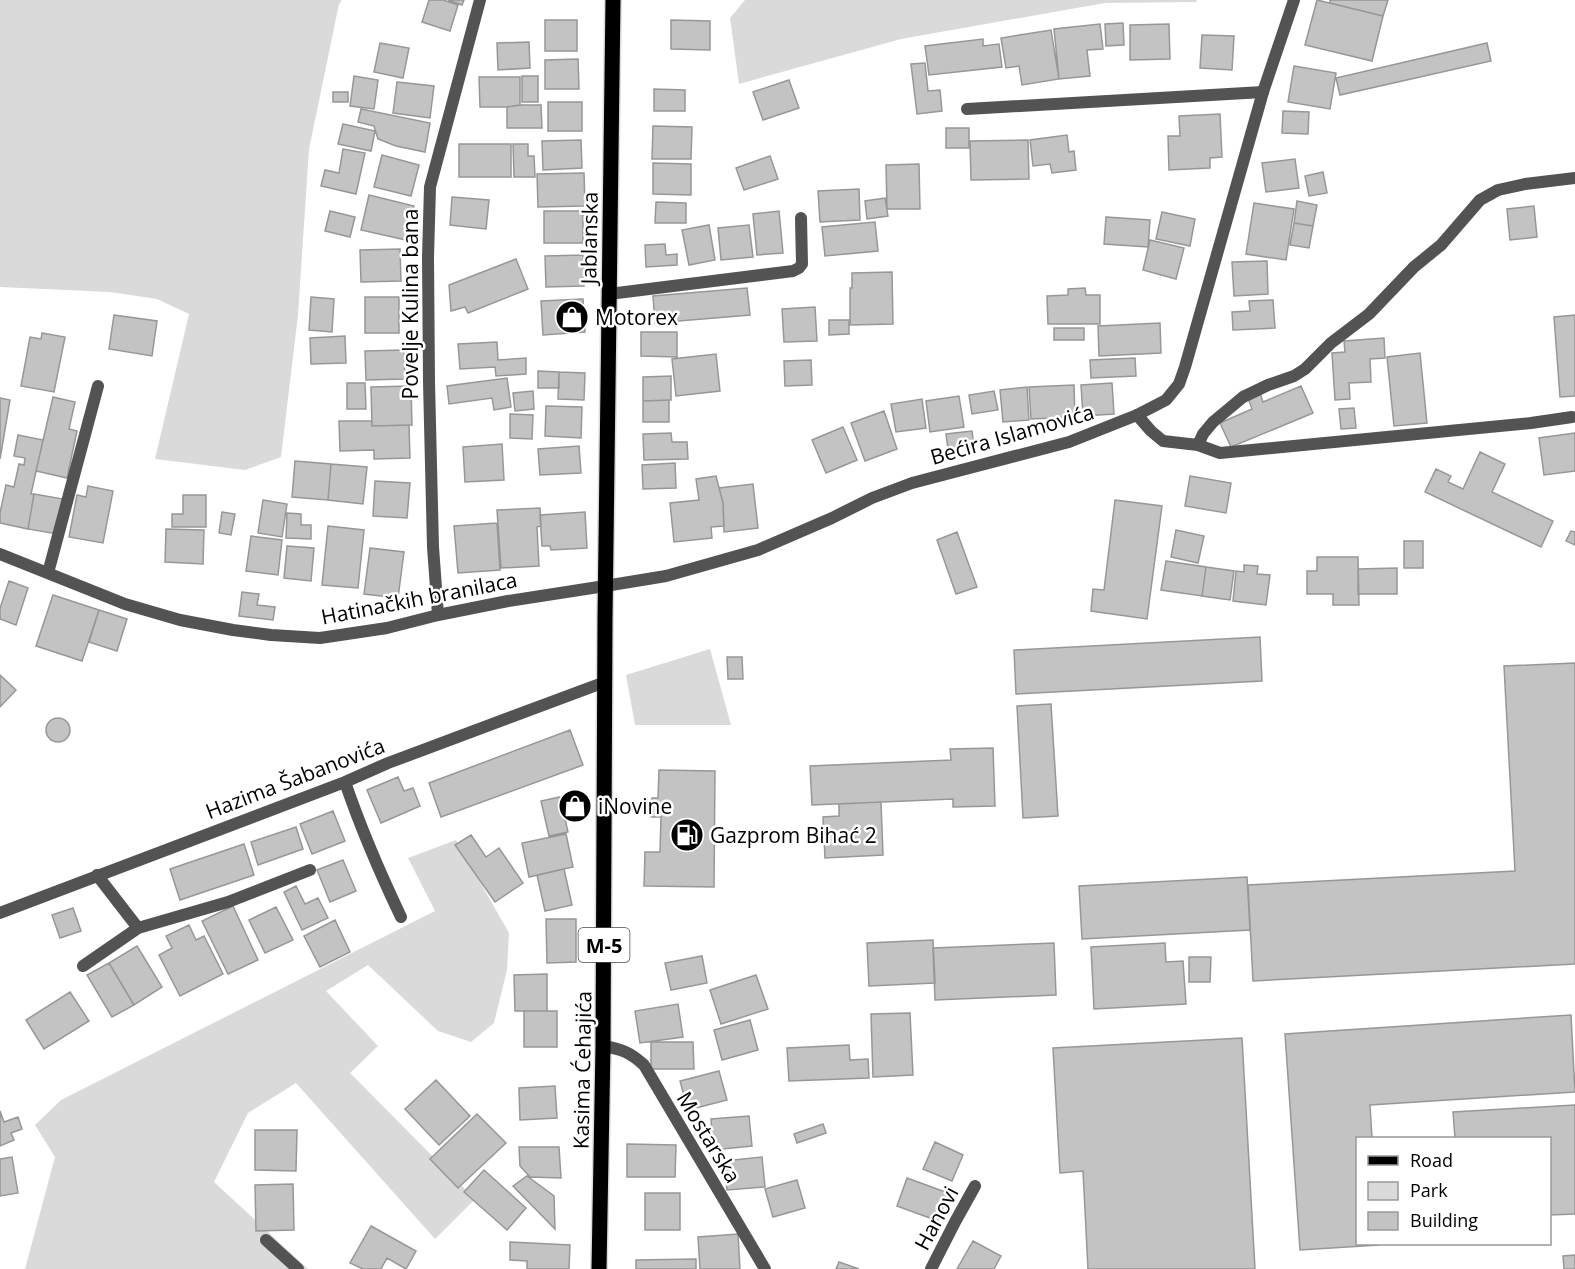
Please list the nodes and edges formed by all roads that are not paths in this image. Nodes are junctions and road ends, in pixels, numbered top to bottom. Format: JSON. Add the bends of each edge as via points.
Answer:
{"nodes":[{"id":1,"x":480,"y":0,"type":"edge"},
{"id":2,"x":613,"y":0,"type":"edge"},
{"id":3,"x":1294,"y":0,"type":"edge"},
{"id":4,"x":1263,"y":92,"type":"junction"},
{"id":5,"x":967,"y":109,"type":"dead end"},
{"id":6,"x":1575,"y":178,"type":"edge"},
{"id":7,"x":801,"y":218,"type":"dead end"},
{"id":8,"x":609,"y":294,"type":"junction"},
{"id":9,"x":98,"y":386,"type":"dead end"},
{"id":10,"x":1137,"y":415,"type":"junction"},
{"id":11,"x":1572,"y":417,"type":"dead end"},
{"id":12,"x":1198,"y":445,"type":"junction"},
{"id":13,"x":0,"y":554,"type":"edge"},
{"id":14,"x":48,"y":573,"type":"junction"},
{"id":15,"x":605,"y":586,"type":"junction"},
{"id":16,"x":438,"y":615,"type":"junction"},
{"id":17,"x":605,"y":620,"type":"joint"},
{"id":18,"x":605,"y":682,"type":"junction"},
{"id":19,"x":345,"y":782,"type":"junction"},
{"id":20,"x":310,"y":870,"type":"dead end"},
{"id":21,"x":97,"y":875,"type":"junction"},
{"id":22,"x":0,"y":913,"type":"edge"},
{"id":23,"x":401,"y":917,"type":"dead end"},
{"id":24,"x":138,"y":928,"type":"junction"},
{"id":25,"x":83,"y":966,"type":"dead end"},
{"id":26,"x":603,"y":1046,"type":"junction"},
{"id":27,"x":975,"y":1186,"type":"dead end"},
{"id":28,"x":266,"y":1240,"type":"dead end"},
{"id":29,"x":298,"y":1269,"type":"edge"},
{"id":30,"x":599,"y":1269,"type":"edge"},
{"id":31,"x":765,"y":1269,"type":"edge"},
{"id":32,"x":931,"y":1269,"type":"edge"}],
"edges":[{"from":1,"to":16,"type":"street","name":"Povelje Kulina bana","via":[[430,187],[429,382]]},
{"from":2,"to":8,"type":"main road","name":"Jablanska","number":"M-5"},
{"from":3,"to":4,"type":"street","name":"Bećira Islamovića"},
{"from":4,"to":5,"type":"street"},
{"from":4,"to":10,"type":"street","name":"Bećira Islamovića","via":[[1179,384],[1166,400]]},
{"from":6,"to":12,"type":"street","via":[[1498,190],[1480,200],[1441,245],[1369,314],[1294,376],[1243,397],[1208,428]]},
{"from":7,"to":8,"type":"street","via":[[802,264],[793,271]]},
{"from":8,"to":15,"type":"main road","name":"Jablanska","number":"M-5"},
{"from":9,"to":14,"type":"street"},
{"from":10,"to":12,"type":"street","via":[[1163,441]]},
{"from":10,"to":15,"type":"street","name":"Bećira Islamovića","via":[[1069,442],[912,483],[758,550],[666,576]]},
{"from":11,"to":12,"type":"street","via":[[1220,453]]},
{"from":13,"to":14,"type":"street","name":"Hatinačkih branilaca"},
{"from":14,"to":16,"type":"street","name":"Hatinačkih branilaca","via":[[125,604],[180,620],[271,635],[320,638],[387,628]]},
{"from":15,"to":16,"type":"street","name":"Hatinačkih branilaca"},
{"from":15,"to":17,"type":"main road","name":"Jablanska","number":"M-5"},
{"from":17,"to":18,"type":"main road","name":"Kasima Ćehajića","number":"M-5"},
{"from":18,"to":19,"type":"street","name":"Hazima Šabanovića"},
{"from":18,"to":26,"type":"main road","name":"Kasima Ćehajića","number":"M-5"},
{"from":19,"to":21,"type":"street","name":"Hazima Šabanovića"},
{"from":19,"to":23,"type":"street"},
{"from":20,"to":24,"type":"street","via":[[228,902]]},
{"from":21,"to":22,"type":"street","name":"Hazima Šabanovića"},
{"from":21,"to":24,"type":"street"},
{"from":24,"to":25,"type":"street"},
{"from":26,"to":30,"type":"main road","name":"Kasima Ćehajića","number":"M-5"},
{"from":26,"to":31,"type":"street","name":"Mostarska","via":[[622,1050],[644,1065]]},
{"from":27,"to":32,"type":"street","name":"Hanovi"},
{"from":28,"to":29,"type":"street"}]}
